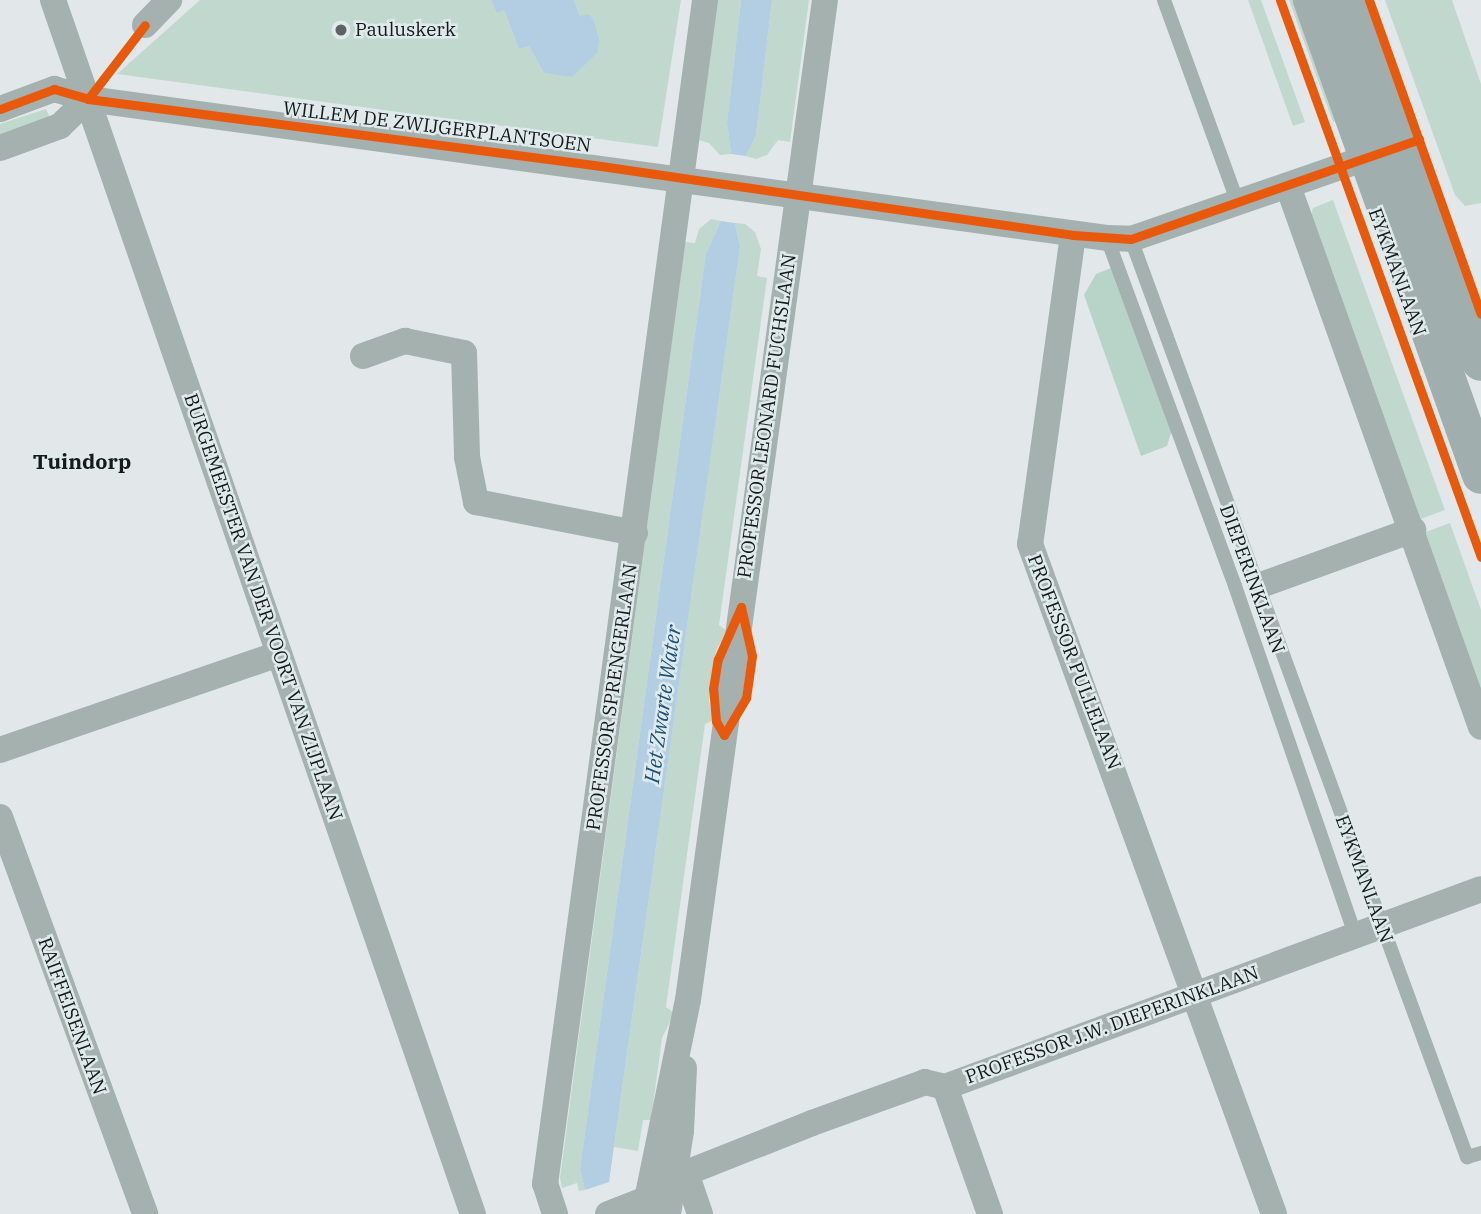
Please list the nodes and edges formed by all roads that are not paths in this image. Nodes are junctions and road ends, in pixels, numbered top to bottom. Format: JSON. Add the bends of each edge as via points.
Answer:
{"nodes":[{"id":1,"x":53,"y":0,"type":"edge"},
{"id":2,"x":169,"y":0,"type":"edge"},
{"id":3,"x":705,"y":0,"type":"edge"},
{"id":4,"x":825,"y":0,"type":"edge"},
{"id":5,"x":1164,"y":0,"type":"edge"},
{"id":6,"x":1312,"y":0,"type":"edge"},
{"id":7,"x":1349,"y":0,"type":"edge"},
{"id":8,"x":145,"y":25,"type":"dead end"},
{"id":9,"x":88,"y":99,"type":"junction"},
{"id":10,"x":0,"y":109,"type":"edge"},
{"id":11,"x":1404,"y":145,"type":"junction"},
{"id":12,"x":0,"y":148,"type":"edge"},
{"id":13,"x":1367,"y":157,"type":"junction"},
{"id":14,"x":677,"y":179,"type":"junction"},
{"id":15,"x":1289,"y":187,"type":"junction"},
{"id":16,"x":789,"y":193,"type":"junction"},
{"id":17,"x":1238,"y":204,"type":"junction"},
{"id":18,"x":1073,"y":235,"type":"junction"},
{"id":19,"x":1119,"y":239,"type":"junction"},
{"id":20,"x":363,"y":356,"type":"dead end"},
{"id":21,"x":1481,"y":362,"type":"edge"},
{"id":22,"x":1481,"y":475,"type":"edge"},
{"id":23,"x":1413,"y":530,"type":"junction"},
{"id":24,"x":635,"y":533,"type":"junction"},
{"id":25,"x":1261,"y":585,"type":"junction"},
{"id":26,"x":279,"y":654,"type":"junction"},
{"id":27,"x":1481,"y":727,"type":"edge"},
{"id":28,"x":0,"y":750,"type":"edge"},
{"id":29,"x":0,"y":817,"type":"edge"},
{"id":30,"x":1481,"y":888,"type":"edge"},
{"id":31,"x":1381,"y":926,"type":"junction"},
{"id":32,"x":1355,"y":935,"type":"junction"},
{"id":33,"x":1196,"y":994,"type":"junction"},
{"id":34,"x":945,"y":1087,"type":"junction"},
{"id":35,"x":1481,"y":1153,"type":"edge"},
{"id":36,"x":663,"y":1198,"type":"edge"},
{"id":37,"x":145,"y":1214,"type":"edge"},
{"id":38,"x":473,"y":1214,"type":"edge"},
{"id":39,"x":555,"y":1214,"type":"edge"},
{"id":40,"x":608,"y":1214,"type":"edge"},
{"id":41,"x":700,"y":1214,"type":"edge"},
{"id":42,"x":990,"y":1214,"type":"edge"},
{"id":43,"x":1274,"y":1214,"type":"edge"}],
"edges":[{"from":1,"to":9,"type":"street","name":"BURGEMEESTER VAN DER VOORT VAN ZIJPLAAN"},
{"from":2,"to":8,"type":"street"},
{"from":3,"to":14,"type":"street","name":"PROFESSOR SPRENGERLAAN"},
{"from":4,"to":16,"type":"street","name":"PROFESSOR LEONARD FUCHSLAAN"},
{"from":5,"to":17,"type":"lane"},
{"from":6,"to":13,"type":"main road","name":"EYKMANLAAN"},
{"from":7,"to":11,"type":"main road"},
{"from":9,"to":10,"type":"street","name":"WILLEM DE ZWIJGERPLANTSOEN","via":[[54,89]]},
{"from":9,"to":12,"type":"street","via":[[60,126]]},
{"from":9,"to":14,"type":"street","name":"WILLEM DE ZWIJGERPLANTSOEN"},
{"from":9,"to":26,"type":"street","name":"BURGEMEESTER VAN DER VOORT VAN ZIJPLAAN"},
{"from":11,"to":13,"type":"street"},
{"from":11,"to":21,"type":"main road"},
{"from":13,"to":15,"type":"street"},
{"from":13,"to":22,"type":"main road","name":"EYKMANLAAN"},
{"from":14,"to":16,"type":"street","name":"WILLEM DE ZWIJGERPLANTSOEN"},
{"from":14,"to":24,"type":"street","name":"PROFESSOR SPRENGERLAAN"},
{"from":15,"to":17,"type":"street"},
{"from":15,"to":23,"type":"street"},
{"from":16,"to":18,"type":"street","name":"WILLEM DE ZWIJGERPLANTSOEN"},
{"from":16,"to":36,"type":"street","name":"PROFESSOR LEONARD FUCHSLAAN","via":[[688,1000],[681,1131]]},
{"from":17,"to":19,"type":"street"},
{"from":18,"to":19,"type":"street","name":"WILLEM DE ZWIJGERPLANTSOEN"},
{"from":18,"to":33,"type":"street","name":"PROFESSOR PULLELAAN","via":[[1030,544]]},
{"from":19,"to":25,"type":"lane","name":"EYKMANLAAN"},
{"from":19,"to":32,"type":"lane","name":"DIEPERINKLAAN"},
{"from":20,"to":24,"type":"street","via":[[405,341],[464,353],[467,457],[476,502]]},
{"from":23,"to":25,"type":"street"},
{"from":23,"to":27,"type":"street"},
{"from":24,"to":39,"type":"street","name":"PROFESSOR SPRENGERLAAN","via":[[545,1184]]},
{"from":25,"to":31,"type":"lane","name":"EYKMANLAAN"},
{"from":26,"to":28,"type":"street"},
{"from":26,"to":38,"type":"street","name":"BURGEMEESTER VAN DER VOORT VAN ZIJPLAAN"},
{"from":29,"to":37,"type":"street","name":"RAIFFEISENLAAN"},
{"from":30,"to":31,"type":"street","name":"PROFESSOR J.W. DIEPERINKLAAN"},
{"from":31,"to":32,"type":"street","name":"PROFESSOR J.W. DIEPERINKLAAN"},
{"from":31,"to":35,"type":"lane","name":"EYKMANLAAN","via":[[1467,1157]]},
{"from":32,"to":33,"type":"street","name":"PROFESSOR J.W. DIEPERINKLAAN"},
{"from":33,"to":34,"type":"street","name":"PROFESSOR J.W. DIEPERINKLAAN"},
{"from":33,"to":43,"type":"street","name":"PROFESSOR PULLELAAN"},
{"from":34,"to":36,"type":"street","name":"PROFESSOR J.W. DIEPERINKLAAN","via":[[925,1082]]},
{"from":34,"to":42,"type":"street"},
{"from":36,"to":40,"type":"street","name":"PROFESSOR J.W. DIEPERINKLAAN"},
{"from":36,"to":41,"type":"street"}]}
